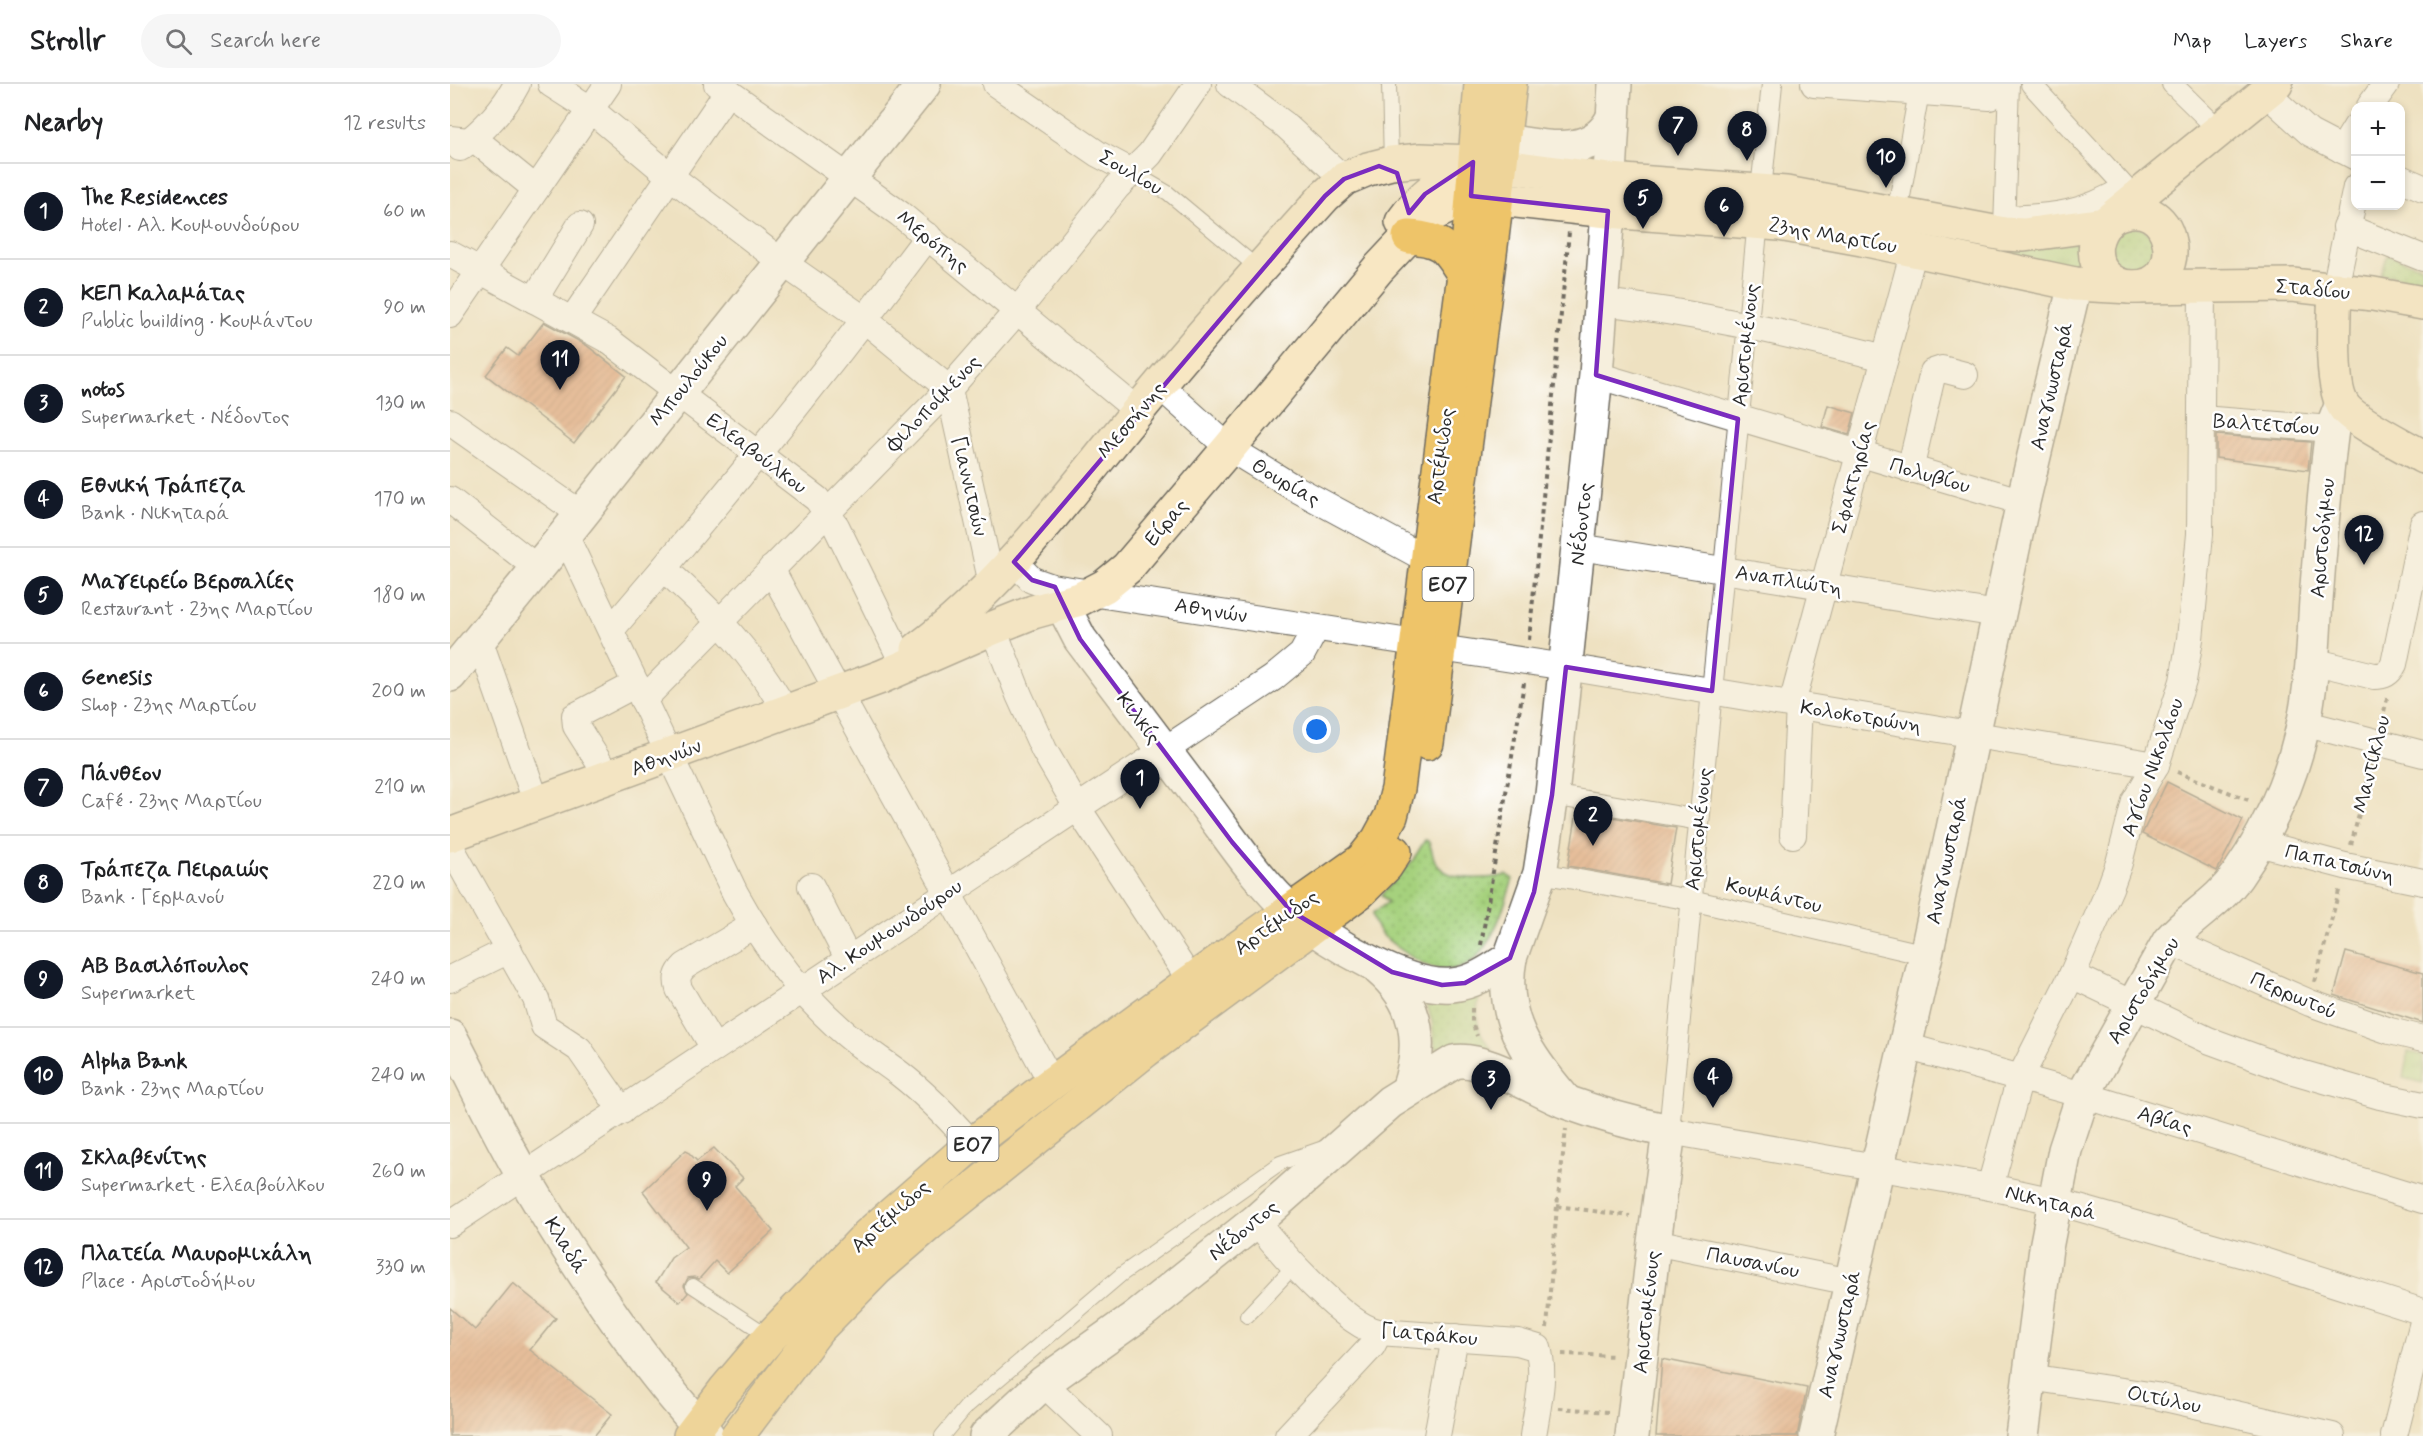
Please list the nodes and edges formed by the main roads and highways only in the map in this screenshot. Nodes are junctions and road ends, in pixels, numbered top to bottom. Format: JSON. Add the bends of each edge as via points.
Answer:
{"nodes":[{"id":1,"x":1480,"y":84,"type":"edge"},
{"id":2,"x":1510,"y":84,"type":"edge"},
{"id":3,"x":2271,"y":88,"type":"edge"},
{"id":4,"x":1502,"y":160,"type":"junction"},
{"id":5,"x":1385,"y":164,"type":"junction"},
{"id":6,"x":2178,"y":165,"type":"junction"},
{"id":7,"x":1609,"y":196,"type":"junction"},
{"id":8,"x":1484,"y":198,"type":"junction"},
{"id":9,"x":1759,"y":206,"type":"junction"},
{"id":10,"x":2109,"y":220,"type":"junction"},
{"id":11,"x":1406,"y":229,"type":"junction"},
{"id":12,"x":2169,"y":237,"type":"junction"},
{"id":13,"x":1464,"y":275,"type":"junction"},
{"id":14,"x":2202,"y":286,"type":"junction"},
{"id":15,"x":2133,"y":287,"type":"junction"},
{"id":16,"x":2335,"y":289,"type":"junction"},
{"id":17,"x":2423,"y":303,"type":"edge"},
{"id":18,"x":2423,"y":457,"type":"edge"},
{"id":19,"x":1428,"y":646,"type":"junction"},
{"id":20,"x":891,"y":669,"type":"junction"},
{"id":21,"x":450,"y":835,"type":"edge"},
{"id":22,"x":1302,"y":919,"type":"junction"},
{"id":23,"x":699,"y":1432,"type":"edge"},
{"id":24,"x":737,"y":1436,"type":"edge"}],
"edges":[{"from":1,"to":4,"type":"main road","name":"Αρτέμιδος"},
{"from":2,"to":4,"type":"main road","name":"Αρτέμιδος"},
{"from":3,"to":6,"type":"main road"},
{"from":4,"to":5,"type":"main road","name":"Μεσσήνης"},
{"from":4,"to":7,"type":"main road","name":"23ης Μαρτίου"},
{"from":4,"to":8,"type":"main road","name":"Αρτέμιδος","number":"ΕΟ7"},
{"from":4,"to":11,"type":"main road","via":[[1446,178],[1425,194]]},
{"from":5,"to":11,"type":"main road","via":[[1403,183]]},
{"from":5,"to":20,"type":"main road","name":"Μεσσήνης","via":[[1344,179],[1325,196],[1159,385],[1003,573],[936,635]]},
{"from":6,"to":10,"type":"main road"},
{"from":6,"to":12,"type":"main road","via":[[2168,208]]},
{"from":7,"to":8,"type":"main road","name":"23ης Μαρτίου"},
{"from":7,"to":9,"type":"main road","name":"23ης Μαρτίου"},
{"from":8,"to":11,"type":"main road","name":"Είρας","via":[[1427,217]]},
{"from":8,"to":13,"type":"main road","name":"Αρτέμιδος","number":"ΕΟ7"},
{"from":8,"to":19,"type":"main road","name":"Αρτέμιδος","number":"ΕΟ7"},
{"from":9,"to":10,"type":"main road","name":"23ης Μαρτίου","via":[[1897,213],[2005,225],[2024,235]]},
{"from":9,"to":15,"type":"main road","name":"23ης Μαρτίου","via":[[1914,250],[2075,284]]},
{"from":10,"to":12,"type":"main road","via":[[2130,212],[2147,214],[2161,224]]},
{"from":10,"to":15,"type":"main road","via":[[2098,234],[2098,264],[2114,282]]},
{"from":11,"to":13,"type":"main road","via":[[1449,250]]},
{"from":11,"to":20,"type":"main road","name":"Είρας","via":[[1378,269],[1117,577],[1094,593],[1033,612]]},
{"from":12,"to":14,"type":"main road","via":[[2184,273]]},
{"from":12,"to":15,"type":"main road","via":[[2170,259],[2165,269],[2153,281]]},
{"from":13,"to":19,"type":"main road","name":"Αρτέμιδος","number":"ΕΟ7","via":[[1426,559]]},
{"from":14,"to":15,"type":"main road","name":"23ης Μαρτίου"},
{"from":14,"to":16,"type":"main road","name":"Σταδίου"},
{"from":16,"to":17,"type":"main road","name":"Σταδίου"},
{"from":16,"to":18,"type":"main road","name":"Αριστοδήμου","via":[[2337,416],[2357,418]]},
{"from":19,"to":22,"type":"main road","name":"Αρτέμιδος","number":"ΕΟ7","via":[[1419,790],[1401,843],[1386,866],[1360,892]]},
{"from":20,"to":21,"type":"main road","name":"Αθηνών","via":[[838,693]]},
{"from":22,"to":23,"type":"main road","name":"Αρτέμιδος","number":"ΕΟ7","via":[[1191,981],[972,1144],[868,1235],[770,1337]]},
{"from":22,"to":24,"type":"main road","name":"Αρτέμιδος","number":"ΕΟ7","via":[[1220,994],[929,1224],[878,1269],[818,1329]]}]}
